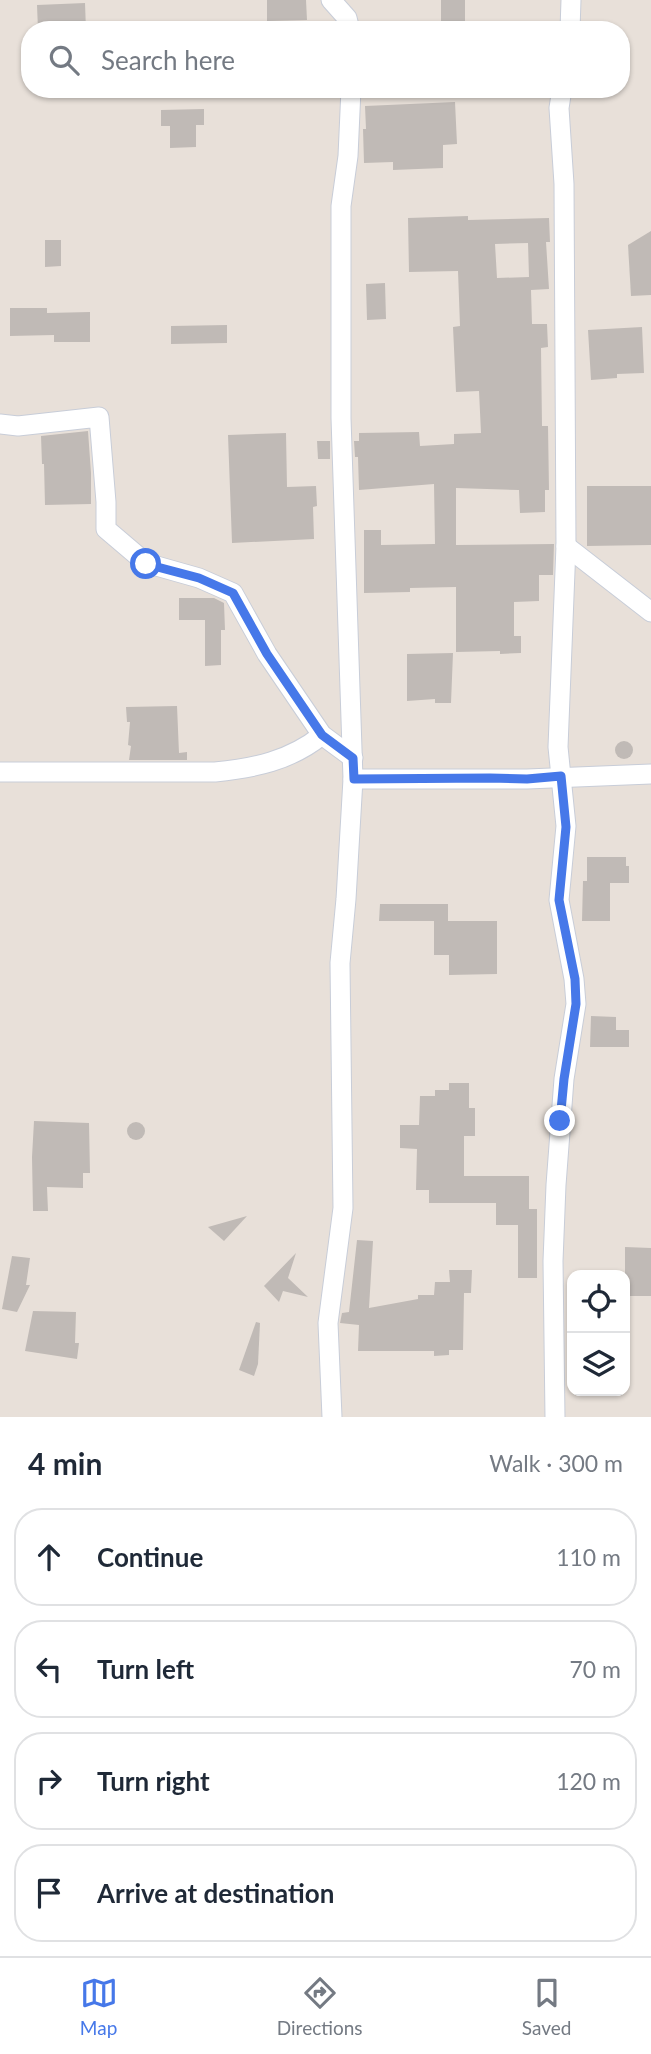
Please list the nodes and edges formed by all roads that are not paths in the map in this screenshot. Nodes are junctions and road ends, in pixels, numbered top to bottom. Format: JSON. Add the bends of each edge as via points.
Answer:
{"nodes":[{"id":1,"x":331,"y":0,"type":"edge"},
{"id":2,"x":571,"y":0,"type":"edge"},
{"id":3,"x":348,"y":21,"type":"edge"},
{"id":4,"x":570,"y":21,"type":"edge"},
{"id":5,"x":351,"y":98,"type":"edge"},
{"id":6,"x":561,"y":98,"type":"edge"},
{"id":7,"x":0,"y":424,"type":"edge"},
{"id":8,"x":566,"y":547,"type":"junction"},
{"id":9,"x":651,"y":612,"type":"edge"},
{"id":10,"x":322,"y":735,"type":"junction"},
{"id":11,"x":353,"y":758,"type":"junction"},
{"id":12,"x":0,"y":772,"type":"edge"},
{"id":13,"x":651,"y":774,"type":"edge"},
{"id":14,"x":561,"y":776,"type":"junction"},
{"id":15,"x":354,"y":779,"type":"junction"},
{"id":16,"x":332,"y":1417,"type":"edge"},
{"id":17,"x":555,"y":1417,"type":"edge"}],
"edges":[{"from":1,"to":3,"type":"street"},
{"from":2,"to":4,"type":"street"},
{"from":5,"to":11,"type":"street","via":[[341,206],[341,418]]},
{"from":6,"to":8,"type":"street"},
{"from":7,"to":10,"type":"street","via":[[99,417],[106,529],[146,564],[233,593],[267,654]]},
{"from":8,"to":9,"type":"street"},
{"from":8,"to":14,"type":"street","via":[[558,747]]},
{"from":10,"to":11,"type":"street"},
{"from":10,"to":12,"type":"street","via":[[285,758],[238,770]]},
{"from":11,"to":15,"type":"street"},
{"from":13,"to":14,"type":"street"},
{"from":14,"to":15,"type":"street"},
{"from":14,"to":17,"type":"street","via":[[566,827],[559,900],[576,1004],[564,1079],[552,1261]]},
{"from":15,"to":16,"type":"street","via":[[340,963],[343,1208],[328,1323]]}]}
